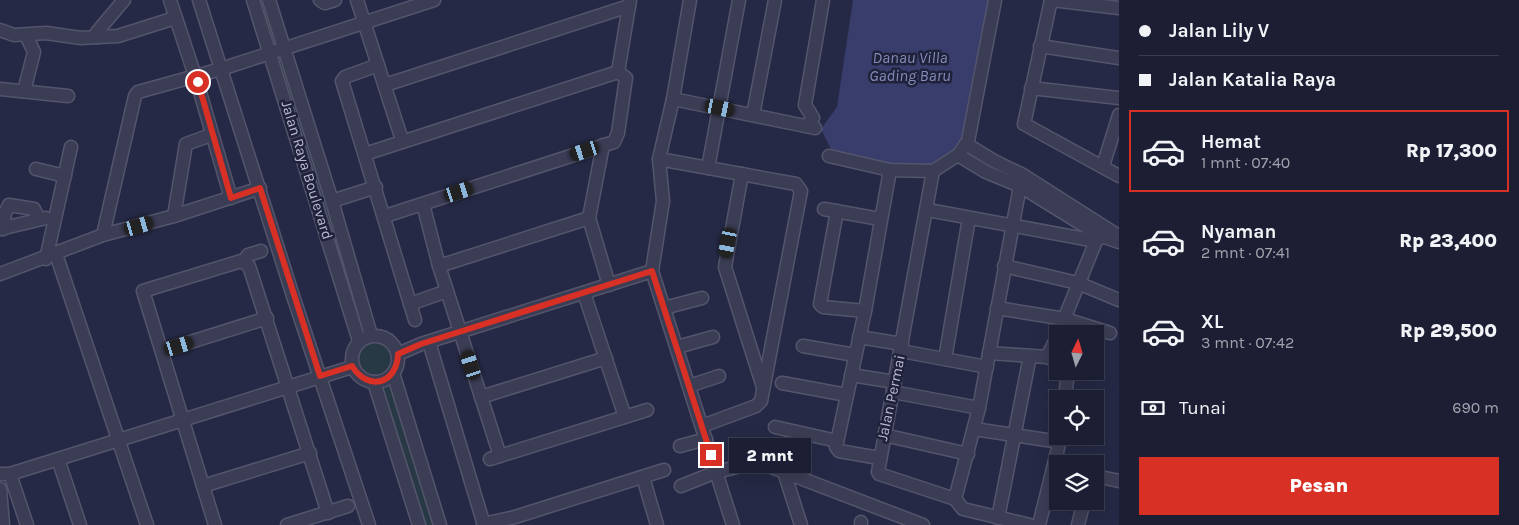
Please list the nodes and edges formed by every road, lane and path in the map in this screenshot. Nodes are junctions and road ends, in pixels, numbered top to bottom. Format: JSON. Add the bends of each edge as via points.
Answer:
{"nodes":[{"id":1,"x":124,"y":0,"type":"edge"},
{"id":2,"x":170,"y":0,"type":"edge"},
{"id":3,"x":199,"y":0,"type":"edge"},
{"id":4,"x":253,"y":0,"type":"edge"},
{"id":5,"x":269,"y":0,"type":"edge"},
{"id":6,"x":320,"y":0,"type":"edge"},
{"id":7,"x":335,"y":0,"type":"edge"},
{"id":8,"x":357,"y":0,"type":"edge"},
{"id":9,"x":434,"y":0,"type":"edge"},
{"id":10,"x":690,"y":0,"type":"edge"},
{"id":11,"x":739,"y":0,"type":"edge"},
{"id":12,"x":775,"y":0,"type":"edge"},
{"id":13,"x":824,"y":0,"type":"edge"},
{"id":14,"x":996,"y":0,"type":"edge"},
{"id":15,"x":1052,"y":0,"type":"edge"},
{"id":16,"x":630,"y":3,"type":"edge"},
{"id":17,"x":1119,"y":8,"type":"edge"},
{"id":18,"x":175,"y":18,"type":"junction"},
{"id":19,"x":364,"y":22,"type":"junction"},
{"id":20,"x":0,"y":30,"type":"edge"},
{"id":21,"x":26,"y":36,"type":"junction"},
{"id":22,"x":98,"y":37,"type":"junction"},
{"id":23,"x":1040,"y":46,"type":"junction"},
{"id":24,"x":285,"y":48,"type":"junction"},
{"id":25,"x":270,"y":52,"type":"junction"},
{"id":26,"x":1119,"y":58,"type":"edge"},
{"id":27,"x":378,"y":65,"type":"junction"},
{"id":28,"x":221,"y":69,"type":"junction"},
{"id":29,"x":618,"y":72,"type":"junction"},
{"id":30,"x":195,"y":76,"type":"junction"},
{"id":31,"x":385,"y":85,"type":"junction"},
{"id":32,"x":1031,"y":88,"type":"junction"},
{"id":33,"x":0,"y":89,"type":"edge"},
{"id":34,"x":24,"y":91,"type":"junction"},
{"id":35,"x":68,"y":96,"type":"dead end"},
{"id":36,"x":673,"y":98,"type":"junction"},
{"id":37,"x":1119,"y":98,"type":"edge"},
{"id":38,"x":720,"y":108,"type":"junction"},
{"id":39,"x":753,"y":115,"type":"junction"},
{"id":40,"x":1119,"y":116,"type":"edge"},
{"id":41,"x":211,"y":135,"type":"junction"},
{"id":42,"x":402,"y":140,"type":"junction"},
{"id":43,"x":967,"y":142,"type":"junction"},
{"id":44,"x":603,"y":145,"type":"junction"},
{"id":45,"x":71,"y":147,"type":"dead end"},
{"id":46,"x":365,"y":154,"type":"junction"},
{"id":47,"x":958,"y":155,"type":"junction"},
{"id":48,"x":829,"y":156,"type":"dead end"},
{"id":49,"x":659,"y":159,"type":"junction"},
{"id":50,"x":1103,"y":166,"type":"junction"},
{"id":51,"x":708,"y":168,"type":"junction"},
{"id":52,"x":36,"y":169,"type":"dead end"},
{"id":53,"x":890,"y":170,"type":"junction"},
{"id":54,"x":933,"y":171,"type":"junction"},
{"id":55,"x":742,"y":174,"type":"junction"},
{"id":56,"x":65,"y":176,"type":"junction"},
{"id":57,"x":1119,"y":176,"type":"edge"},
{"id":58,"x":1020,"y":186,"type":"junction"},
{"id":59,"x":376,"y":187,"type":"junction"},
{"id":60,"x":260,"y":188,"type":"junction"},
{"id":61,"x":231,"y":198,"type":"junction"},
{"id":62,"x":332,"y":201,"type":"junction"},
{"id":63,"x":423,"y":204,"type":"junction"},
{"id":64,"x":824,"y":209,"type":"dead end"},
{"id":65,"x":928,"y":210,"type":"junction"},
{"id":66,"x":837,"y":211,"type":"junction"},
{"id":67,"x":55,"y":215,"type":"junction"},
{"id":68,"x":174,"y":216,"type":"junction"},
{"id":69,"x":385,"y":216,"type":"junction"},
{"id":70,"x":589,"y":218,"type":"junction"},
{"id":71,"x":969,"y":218,"type":"junction"},
{"id":72,"x":39,"y":219,"type":"junction"},
{"id":73,"x":880,"y":219,"type":"junction"},
{"id":74,"x":1012,"y":226,"type":"junction"},
{"id":75,"x":1,"y":229,"type":"edge"},
{"id":76,"x":103,"y":236,"type":"junction"},
{"id":77,"x":1109,"y":237,"type":"edge"},
{"id":78,"x":261,"y":251,"type":"dead end"},
{"id":79,"x":51,"y":256,"type":"junction"},
{"id":80,"x":244,"y":261,"type":"junction"},
{"id":81,"x":439,"y":266,"type":"junction"},
{"id":82,"x":1004,"y":266,"type":"junction"},
{"id":83,"x":652,"y":271,"type":"junction"},
{"id":84,"x":0,"y":274,"type":"edge"},
{"id":85,"x":1078,"y":283,"type":"junction"},
{"id":86,"x":608,"y":285,"type":"junction"},
{"id":87,"x":447,"y":291,"type":"junction"},
{"id":88,"x":584,"y":293,"type":"junction"},
{"id":89,"x":702,"y":298,"type":"dead end"},
{"id":90,"x":1119,"y":300,"type":"edge"},
{"id":91,"x":410,"y":304,"type":"junction"},
{"id":92,"x":664,"y":308,"type":"junction"},
{"id":93,"x":997,"y":308,"type":"junction"},
{"id":94,"x":865,"y":311,"type":"junction"},
{"id":95,"x":267,"y":318,"type":"junction"},
{"id":96,"x":414,"y":320,"type":"dead end"},
{"id":97,"x":1065,"y":320,"type":"junction"},
{"id":98,"x":1062,"y":325,"type":"edge"},
{"id":99,"x":461,"y":332,"type":"junction"},
{"id":100,"x":1110,"y":333,"type":"dead end"},
{"id":101,"x":371,"y":335,"type":"junction"},
{"id":102,"x":713,"y":337,"type":"dead end"},
{"id":103,"x":859,"y":337,"type":"junction"},
{"id":104,"x":359,"y":341,"type":"junction"},
{"id":105,"x":429,"y":342,"type":"junction"},
{"id":106,"x":803,"y":346,"type":"dead end"},
{"id":107,"x":676,"y":347,"type":"junction"},
{"id":108,"x":901,"y":348,"type":"junction"},
{"id":109,"x":162,"y":351,"type":"junction"},
{"id":110,"x":989,"y":353,"type":"junction"},
{"id":111,"x":398,"y":354,"type":"junction"},
{"id":112,"x":855,"y":355,"type":"junction"},
{"id":113,"x":1030,"y":356,"type":"junction"},
{"id":114,"x":606,"y":358,"type":"junction"},
{"id":115,"x":945,"y":359,"type":"junction"},
{"id":116,"x":1049,"y":359,"type":"edge"},
{"id":117,"x":352,"y":366,"type":"junction"},
{"id":118,"x":987,"y":367,"type":"junction"},
{"id":119,"x":393,"y":373,"type":"junction"},
{"id":120,"x":851,"y":375,"type":"junction"},
{"id":121,"x":320,"y":376,"type":"junction"},
{"id":122,"x":719,"y":376,"type":"dead end"},
{"id":123,"x":374,"y":382,"type":"junction"},
{"id":124,"x":782,"y":383,"type":"dead end"},
{"id":125,"x":288,"y":385,"type":"junction"},
{"id":126,"x":689,"y":386,"type":"junction"},
{"id":127,"x":894,"y":387,"type":"junction"},
{"id":128,"x":763,"y":389,"type":"junction"},
{"id":129,"x":847,"y":395,"type":"junction"},
{"id":130,"x":481,"y":397,"type":"junction"},
{"id":131,"x":979,"y":408,"type":"junction"},
{"id":132,"x":647,"y":410,"type":"dead end"},
{"id":133,"x":625,"y":417,"type":"junction"},
{"id":134,"x":182,"y":419,"type":"junction"},
{"id":135,"x":775,"y":427,"type":"dead end"},
{"id":136,"x":974,"y":429,"type":"junction"},
{"id":137,"x":704,"y":432,"type":"junction"},
{"id":138,"x":884,"y":435,"type":"junction"},
{"id":139,"x":1015,"y":435,"type":"junction"},
{"id":140,"x":1049,"y":438,"type":"edge"},
{"id":141,"x":120,"y":441,"type":"junction"},
{"id":142,"x":837,"y":441,"type":"junction"},
{"id":143,"x":1059,"y":445,"type":"edge"},
{"id":144,"x":680,"y":446,"type":"dead end"},
{"id":145,"x":310,"y":453,"type":"junction"},
{"id":146,"x":968,"y":454,"type":"junction"},
{"id":147,"x":878,"y":458,"type":"junction"},
{"id":148,"x":58,"y":459,"type":"junction"},
{"id":149,"x":664,"y":470,"type":"dead end"},
{"id":150,"x":716,"y":472,"type":"junction"},
{"id":151,"x":784,"y":472,"type":"junction"},
{"id":152,"x":5,"y":474,"type":"edge"},
{"id":153,"x":644,"y":477,"type":"junction"},
{"id":154,"x":1104,"y":478,"type":"edge"},
{"id":155,"x":1119,"y":482,"type":"edge"},
{"id":156,"x":203,"y":486,"type":"junction"},
{"id":157,"x":681,"y":486,"type":"dead end"},
{"id":158,"x":0,"y":489,"type":"edge"},
{"id":159,"x":955,"y":499,"type":"junction"},
{"id":160,"x":348,"y":506,"type":"dead end"},
{"id":161,"x":1082,"y":510,"type":"edge"},
{"id":162,"x":328,"y":513,"type":"junction"},
{"id":163,"x":998,"y":518,"type":"junction"},
{"id":164,"x":982,"y":520,"type":"edge"},
{"id":165,"x":517,"y":521,"type":"edge"},
{"id":166,"x":483,"y":524,"type":"edge"},
{"id":167,"x":3,"y":525,"type":"edge"},
{"id":168,"x":26,"y":525,"type":"edge"},
{"id":169,"x":80,"y":525,"type":"edge"},
{"id":170,"x":147,"y":525,"type":"edge"},
{"id":171,"x":215,"y":525,"type":"edge"},
{"id":172,"x":287,"y":525,"type":"edge"},
{"id":173,"x":369,"y":525,"type":"edge"},
{"id":174,"x":419,"y":525,"type":"edge"},
{"id":175,"x":440,"y":525,"type":"edge"},
{"id":176,"x":657,"y":525,"type":"edge"},
{"id":177,"x":733,"y":525,"type":"edge"},
{"id":178,"x":801,"y":525,"type":"edge"},
{"id":179,"x":923,"y":525,"type":"edge"},
{"id":180,"x":1030,"y":525,"type":"edge"},
{"id":181,"x":1039,"y":525,"type":"edge"},
{"id":182,"x":1078,"y":525,"type":"edge"}],
"edges":[{"from":1,"to":22,"type":"street","via":[[98,32]]},
{"from":2,"to":18,"type":"street"},
{"from":3,"to":28,"type":"street"},
{"from":4,"to":25,"type":"street","name":"Jalan Raya Boulevard"},
{"from":5,"to":24,"type":"street","name":"Jalan Raya Boulevard"},
{"from":6,"to":7,"type":"street","via":[[325,3]]},
{"from":8,"to":19,"type":"street"},
{"from":9,"to":19,"type":"street"},
{"from":10,"to":36,"type":"street"},
{"from":11,"to":38,"type":"street"},
{"from":12,"to":39,"type":"street"},
{"from":13,"to":39,"type":"street","via":[[805,105],[813,118],[811,127]]},
{"from":14,"to":43,"type":"street"},
{"from":15,"to":17,"type":"street"},
{"from":15,"to":23,"type":"street"},
{"from":16,"to":29,"type":"street"},
{"from":16,"to":31,"type":"street"},
{"from":18,"to":22,"type":"street","via":[[118,36]]},
{"from":18,"to":30,"type":"street"},
{"from":19,"to":24,"type":"street"},
{"from":19,"to":27,"type":"street"},
{"from":20,"to":21,"type":"street","via":[[14,36]]},
{"from":21,"to":22,"type":"street","via":[[46,33],[87,39]]},
{"from":21,"to":34,"type":"street","via":[[34,52]]},
{"from":23,"to":26,"type":"street"},
{"from":23,"to":32,"type":"street"},
{"from":24,"to":25,"type":"street"},
{"from":24,"to":62,"type":"street","name":"Jalan Raya Boulevard"},
{"from":25,"to":28,"type":"street"},
{"from":25,"to":104,"type":"street","name":"Jalan Raya Boulevard"},
{"from":27,"to":31,"type":"street"},
{"from":27,"to":46,"type":"street","via":[[342,81]]},
{"from":28,"to":30,"type":"street"},
{"from":28,"to":60,"type":"street"},
{"from":29,"to":42,"type":"street"},
{"from":29,"to":44,"type":"street","via":[[626,78],[618,133],[614,142]]},
{"from":30,"to":41,"type":"street"},
{"from":30,"to":76,"type":"street","via":[[143,90],[135,96]]},
{"from":31,"to":42,"type":"street"},
{"from":32,"to":37,"type":"street"},
{"from":32,"to":50,"type":"street","via":[[1024,125]]},
{"from":33,"to":34,"type":"street"},
{"from":34,"to":35,"type":"street"},
{"from":36,"to":38,"type":"street"},
{"from":36,"to":49,"type":"street"},
{"from":38,"to":39,"type":"street"},
{"from":38,"to":51,"type":"street"},
{"from":40,"to":50,"type":"street"},
{"from":41,"to":61,"type":"street"},
{"from":41,"to":68,"type":"street","via":[[186,144]]},
{"from":42,"to":46,"type":"street"},
{"from":43,"to":47,"type":"street"},
{"from":43,"to":77,"type":"street","via":[[1070,204]]},
{"from":44,"to":63,"type":"street"},
{"from":44,"to":70,"type":"street"},
{"from":45,"to":56,"type":"street"},
{"from":46,"to":59,"type":"street"},
{"from":47,"to":54,"type":"street"},
{"from":47,"to":58,"type":"street","via":[[986,172]]},
{"from":48,"to":53,"type":"street"},
{"from":49,"to":51,"type":"street"},
{"from":49,"to":83,"type":"street","via":[[663,201]]},
{"from":50,"to":57,"type":"street"},
{"from":51,"to":55,"type":"street"},
{"from":52,"to":56,"type":"street"},
{"from":53,"to":54,"type":"street"},
{"from":53,"to":73,"type":"street"},
{"from":54,"to":65,"type":"street","name":"Jalan Permai"},
{"from":55,"to":128,"type":"street","via":[[725,268]]},
{"from":55,"to":128,"type":"street","via":[[796,184],[801,191]]},
{"from":56,"to":67,"type":"street"},
{"from":58,"to":74,"type":"street"},
{"from":58,"to":77,"type":"street"},
{"from":59,"to":62,"type":"street"},
{"from":59,"to":69,"type":"street"},
{"from":60,"to":61,"type":"street"},
{"from":60,"to":121,"type":"street"},
{"from":61,"to":68,"type":"street"},
{"from":62,"to":101,"type":"street","name":"Jalan Raya Boulevard"},
{"from":63,"to":69,"type":"street"},
{"from":63,"to":81,"type":"street"},
{"from":64,"to":66,"type":"street"},
{"from":65,"to":71,"type":"street"},
{"from":65,"to":108,"type":"street","name":"Jalan Permai"},
{"from":66,"to":73,"type":"street"},
{"from":66,"to":94,"type":"street","via":[[820,304],[823,307]]},
{"from":67,"to":72,"type":"street"},
{"from":67,"to":79,"type":"street"},
{"from":68,"to":76,"type":"street"},
{"from":69,"to":91,"type":"street"},
{"from":70,"to":81,"type":"street"},
{"from":70,"to":86,"type":"street"},
{"from":71,"to":74,"type":"street"},
{"from":71,"to":115,"type":"street"},
{"from":72,"to":75,"type":"street"},
{"from":72,"to":75,"type":"street","via":[[34,209],[9,205]]},
{"from":73,"to":94,"type":"street"},
{"from":74,"to":77,"type":"street"},
{"from":74,"to":82,"type":"street"},
{"from":76,"to":79,"type":"street"},
{"from":77,"to":85,"type":"street"},
{"from":78,"to":80,"type":"street"},
{"from":79,"to":84,"type":"street"},
{"from":79,"to":141,"type":"street"},
{"from":80,"to":95,"type":"street","via":[[249,266]]},
{"from":80,"to":109,"type":"street","via":[[143,291]]},
{"from":81,"to":87,"type":"street"},
{"from":82,"to":85,"type":"street"},
{"from":82,"to":93,"type":"street"},
{"from":83,"to":86,"type":"street"},
{"from":83,"to":92,"type":"street"},
{"from":85,"to":90,"type":"street"},
{"from":85,"to":97,"type":"street"},
{"from":86,"to":88,"type":"street"},
{"from":87,"to":91,"type":"street"},
{"from":87,"to":99,"type":"street"},
{"from":88,"to":99,"type":"street"},
{"from":88,"to":114,"type":"street"},
{"from":89,"to":92,"type":"street"},
{"from":91,"to":96,"type":"street"},
{"from":92,"to":107,"type":"street"},
{"from":93,"to":97,"type":"street"},
{"from":93,"to":110,"type":"street"},
{"from":94,"to":103,"type":"street"},
{"from":95,"to":109,"type":"street"},
{"from":95,"to":125,"type":"street"},
{"from":97,"to":98,"type":"street"},
{"from":97,"to":100,"type":"street"},
{"from":99,"to":105,"type":"street"},
{"from":99,"to":130,"type":"street"},
{"from":101,"to":104,"type":"street"},
{"from":101,"to":111,"type":"street","via":[[383,337],[393,344]]},
{"from":102,"to":107,"type":"street"},
{"from":103,"to":108,"type":"street"},
{"from":103,"to":112,"type":"street"},
{"from":104,"to":117,"type":"street","via":[[352,353]]},
{"from":105,"to":111,"type":"street"},
{"from":105,"to":166,"type":"street","via":[[472,505]]},
{"from":106,"to":112,"type":"street"},
{"from":107,"to":126,"type":"street"},
{"from":108,"to":115,"type":"street"},
{"from":108,"to":127,"type":"street","name":"Jalan Permai"},
{"from":109,"to":134,"type":"street"},
{"from":110,"to":113,"type":"street"},
{"from":110,"to":118,"type":"street"},
{"from":111,"to":119,"type":"street","via":[[398,364]]},
{"from":112,"to":120,"type":"street"},
{"from":113,"to":116,"type":"street"},
{"from":113,"to":139,"type":"street"},
{"from":114,"to":130,"type":"street"},
{"from":114,"to":133,"type":"street"},
{"from":115,"to":118,"type":"street"},
{"from":117,"to":121,"type":"street"},
{"from":117,"to":123,"type":"street","via":[[357,375]]},
{"from":118,"to":131,"type":"street"},
{"from":119,"to":123,"type":"street","via":[[385,380]]},
{"from":119,"to":175,"type":"street"},
{"from":120,"to":127,"type":"street"},
{"from":120,"to":129,"type":"street"},
{"from":121,"to":125,"type":"street"},
{"from":121,"to":173,"type":"street"},
{"from":122,"to":126,"type":"street"},
{"from":123,"to":174,"type":"street"},
{"from":124,"to":129,"type":"street"},
{"from":125,"to":134,"type":"street"},
{"from":125,"to":145,"type":"street"},
{"from":126,"to":137,"type":"street"},
{"from":127,"to":131,"type":"street"},
{"from":127,"to":138,"type":"street","name":"Jalan Permai"},
{"from":128,"to":137,"type":"street","via":[[758,405]]},
{"from":129,"to":142,"type":"street"},
{"from":130,"to":133,"type":"street","via":[[495,458]]},
{"from":131,"to":136,"type":"street"},
{"from":132,"to":133,"type":"street"},
{"from":134,"to":141,"type":"street"},
{"from":134,"to":156,"type":"street"},
{"from":135,"to":142,"type":"street"},
{"from":136,"to":139,"type":"street"},
{"from":136,"to":146,"type":"street"},
{"from":137,"to":144,"type":"street"},
{"from":137,"to":150,"type":"street"},
{"from":138,"to":146,"type":"street"},
{"from":138,"to":147,"type":"street","name":"Jalan Permai"},
{"from":139,"to":140,"type":"street"},
{"from":139,"to":163,"type":"street"},
{"from":141,"to":148,"type":"street"},
{"from":141,"to":170,"type":"street"},
{"from":142,"to":147,"type":"street","via":[[839,450]]},
{"from":143,"to":181,"type":"street"},
{"from":145,"to":156,"type":"street"},
{"from":145,"to":162,"type":"street"},
{"from":146,"to":159,"type":"street"},
{"from":147,"to":159,"type":"street","name":"Jalan Permai","via":[[880,474]]},
{"from":148,"to":152,"type":"street"},
{"from":148,"to":169,"type":"street"},
{"from":149,"to":153,"type":"street"},
{"from":150,"to":151,"type":"street","via":[[753,462]]},
{"from":150,"to":157,"type":"street"},
{"from":150,"to":177,"type":"street"},
{"from":151,"to":178,"type":"street"},
{"from":151,"to":179,"type":"street"},
{"from":152,"to":168,"type":"street"},
{"from":153,"to":165,"type":"street"},
{"from":153,"to":176,"type":"street"},
{"from":154,"to":155,"type":"street"},
{"from":156,"to":171,"type":"street"},
{"from":158,"to":167,"type":"street"},
{"from":159,"to":164,"type":"street","name":"Jalan Permai","via":[[963,509]]},
{"from":160,"to":162,"type":"street"},
{"from":161,"to":182,"type":"street"},
{"from":162,"to":172,"type":"street"},
{"from":163,"to":164,"type":"street","name":"Jalan Permai"},
{"from":163,"to":180,"type":"street","name":"Jalan Permai"},
{"from":165,"to":166,"type":"street"}]}
